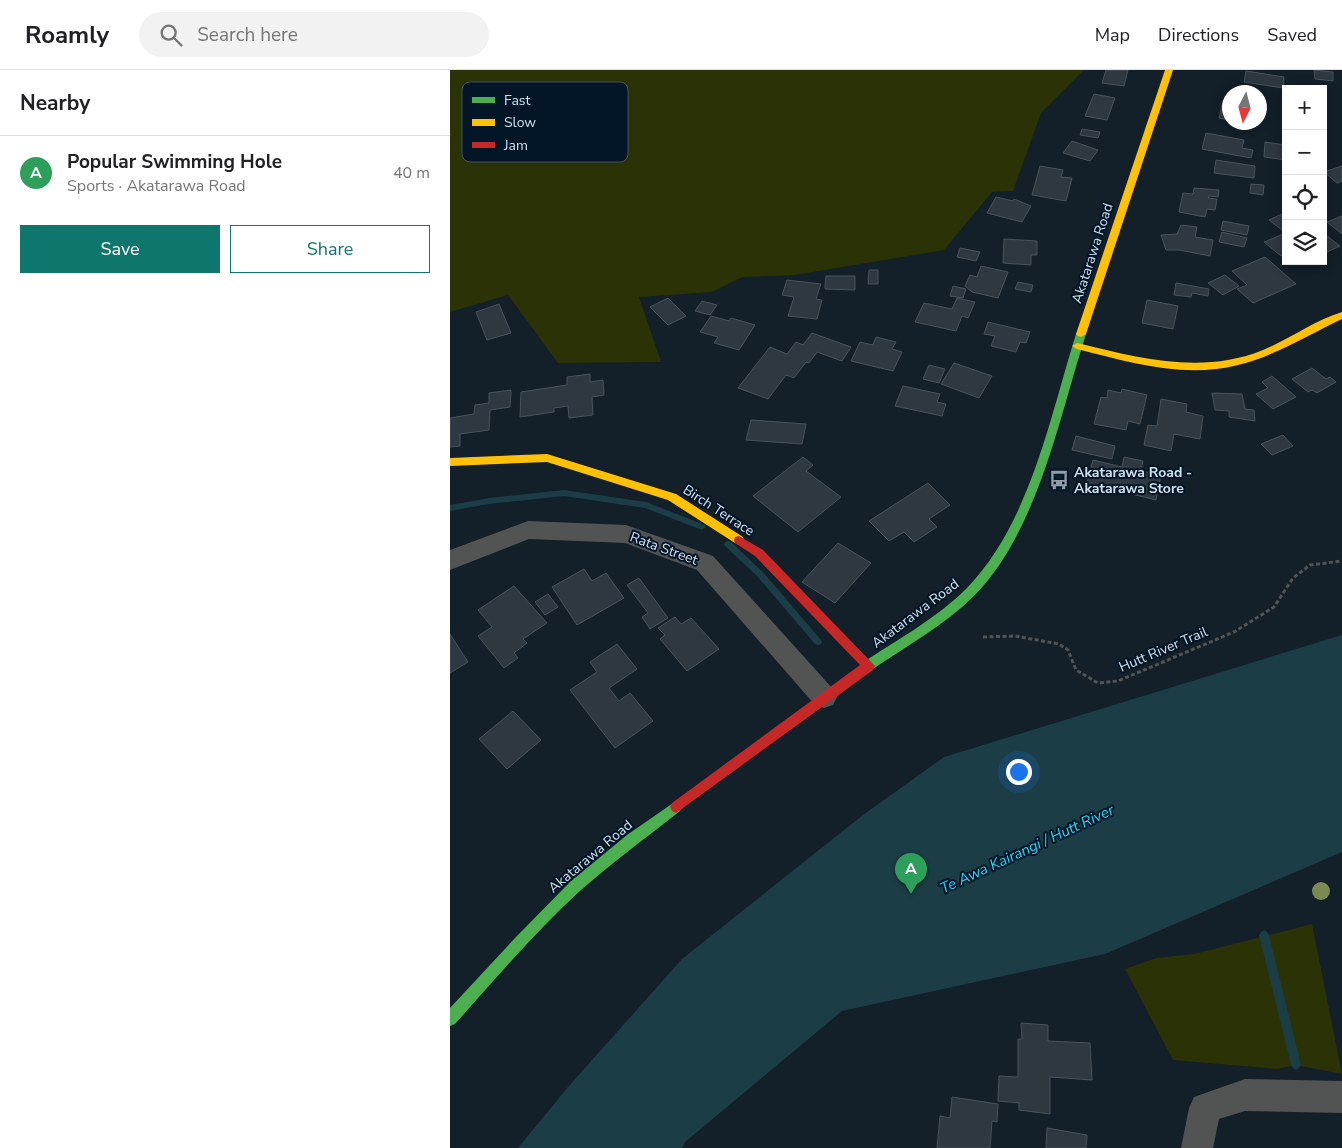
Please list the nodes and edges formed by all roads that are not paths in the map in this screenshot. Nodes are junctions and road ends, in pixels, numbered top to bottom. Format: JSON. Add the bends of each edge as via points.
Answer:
{"nodes":[{"id":1,"x":1169,"y":70,"type":"edge"},
{"id":2,"x":1342,"y":315,"type":"edge"},
{"id":3,"x":1077,"y":346,"type":"junction"},
{"id":4,"x":450,"y":462,"type":"edge"},
{"id":5,"x":450,"y":560,"type":"edge"},
{"id":6,"x":869,"y":666,"type":"junction"},
{"id":7,"x":824,"y":697,"type":"junction"},
{"id":8,"x":450,"y":1019,"type":"edge"},
{"id":9,"x":1342,"y":1097,"type":"edge"},
{"id":10,"x":1197,"y":1148,"type":"edge"}],
"edges":[{"from":1,"to":3,"type":"street","name":"Akatarawa Road"},
{"from":2,"to":3,"type":"street","via":[[1264,352],[1236,362],[1211,365],[1159,363]]},
{"from":3,"to":6,"type":"street","name":"Akatarawa Road","via":[[1034,485],[999,554],[980,582],[946,612]]},
{"from":4,"to":6,"type":"street","name":"Birch Terrace","via":[[547,458],[672,496],[758,553]]},
{"from":5,"to":7,"type":"street","name":"Rata Street","via":[[528,530],[626,534],[705,563]]},
{"from":6,"to":7,"type":"street","name":"Akatarawa Road"},
{"from":7,"to":8,"type":"street","name":"Akatarawa Road","via":[[596,869],[530,930]]},
{"from":9,"to":10,"type":"street","via":[[1245,1095],[1205,1108]]}]}
